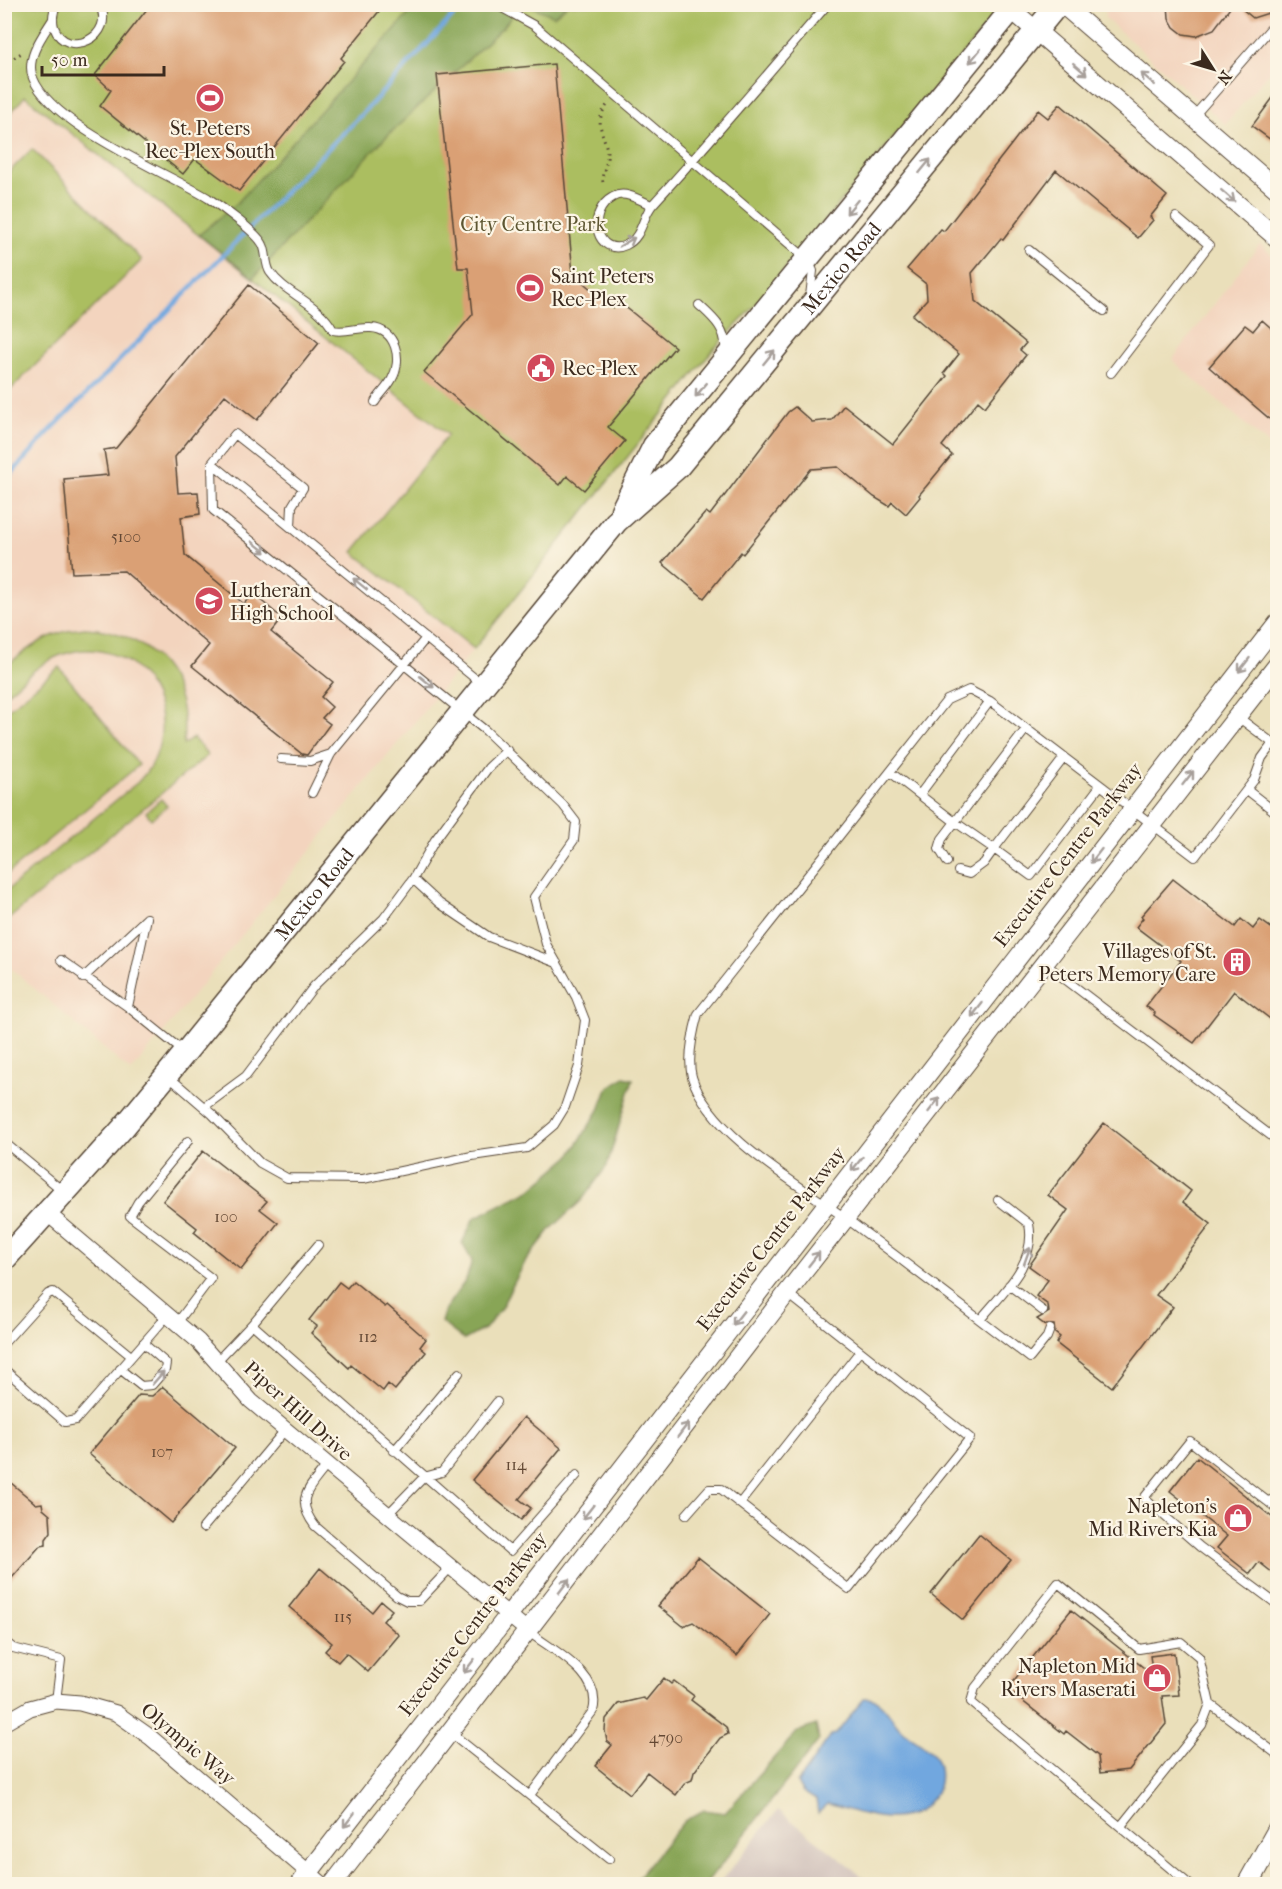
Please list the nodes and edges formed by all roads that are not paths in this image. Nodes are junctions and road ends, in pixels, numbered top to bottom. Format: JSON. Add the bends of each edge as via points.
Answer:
{"nodes":[{"id":1,"x":57,"y":4,"type":"edge"},
{"id":2,"x":99,"y":4,"type":"edge"},
{"id":3,"x":495,"y":4,"type":"edge"},
{"id":4,"x":828,"y":4,"type":"edge"},
{"id":5,"x":1060,"y":4,"type":"edge"},
{"id":6,"x":1011,"y":6,"type":"edge"},
{"id":7,"x":53,"y":19,"type":"junction"},
{"id":8,"x":1278,"y":20,"type":"edge"},
{"id":9,"x":1036,"y":31,"type":"junction"},
{"id":10,"x":1193,"y":117,"type":"junction"},
{"id":11,"x":694,"y":160,"type":"junction"},
{"id":12,"x":1278,"y":190,"type":"edge"},
{"id":13,"x":651,"y":205,"type":"junction"},
{"id":14,"x":1176,"y":217,"type":"dead end"},
{"id":15,"x":1278,"y":239,"type":"edge"},
{"id":16,"x":1029,"y":250,"type":"dead end"},
{"id":17,"x":808,"y":260,"type":"junction"},
{"id":18,"x":699,"y":305,"type":"dead end"},
{"id":19,"x":808,"y":309,"type":"junction"},
{"id":20,"x":1104,"y":311,"type":"dead end"},
{"id":21,"x":724,"y":364,"type":"junction"},
{"id":22,"x":1111,"y":373,"type":"dead end"},
{"id":23,"x":375,"y":402,"type":"dead end"},
{"id":24,"x":212,"y":464,"type":"junction"},
{"id":25,"x":616,"y":522,"type":"junction"},
{"id":26,"x":291,"y":527,"type":"junction"},
{"id":27,"x":1278,"y":621,"type":"edge"},
{"id":28,"x":426,"y":639,"type":"junction"},
{"id":29,"x":405,"y":664,"type":"junction"},
{"id":30,"x":1278,"y":664,"type":"edge"},
{"id":31,"x":483,"y":685,"type":"junction"},
{"id":32,"x":990,"y":701,"type":"junction"},
{"id":33,"x":462,"y":711,"type":"junction"},
{"id":34,"x":1237,"y":716,"type":"junction"},
{"id":35,"x":1026,"y":729,"type":"junction"},
{"id":36,"x":1275,"y":745,"type":"edge"},
{"id":37,"x":507,"y":750,"type":"junction"},
{"id":38,"x":331,"y":754,"type":"junction"},
{"id":39,"x":281,"y":759,"type":"dead end"},
{"id":40,"x":1063,"y":759,"type":"junction"},
{"id":41,"x":890,"y":772,"type":"junction"},
{"id":42,"x":1100,"y":786,"type":"junction"},
{"id":43,"x":1247,"y":790,"type":"junction"},
{"id":44,"x":312,"y":793,"type":"dead end"},
{"id":45,"x":920,"y":794,"type":"junction"},
{"id":46,"x":1132,"y":810,"type":"junction"},
{"id":47,"x":1278,"y":814,"type":"edge"},
{"id":48,"x":955,"y":822,"type":"junction"},
{"id":49,"x":1152,"y":825,"type":"junction"},
{"id":50,"x":993,"y":849,"type":"junction"},
{"id":51,"x":946,"y":862,"type":"dead end"},
{"id":52,"x":958,"y":870,"type":"dead end"},
{"id":53,"x":413,"y":879,"type":"junction"},
{"id":54,"x":61,"y":960,"type":"dead end"},
{"id":55,"x":557,"y":963,"type":"junction"},
{"id":56,"x":1044,"y":964,"type":"junction"},
{"id":57,"x":83,"y":978,"type":"junction"},
{"id":58,"x":128,"y":1007,"type":"junction"},
{"id":59,"x":185,"y":1053,"type":"junction"},
{"id":60,"x":167,"y":1075,"type":"junction"},
{"id":61,"x":204,"y":1107,"type":"junction"},
{"id":62,"x":188,"y":1141,"type":"dead end"},
{"id":63,"x":1278,"y":1142,"type":"edge"},
{"id":64,"x":4,"y":1143,"type":"edge"},
{"id":65,"x":66,"y":1192,"type":"junction"},
{"id":66,"x":998,"y":1200,"type":"dead end"},
{"id":67,"x":826,"y":1204,"type":"junction"},
{"id":68,"x":47,"y":1213,"type":"junction"},
{"id":69,"x":846,"y":1218,"type":"junction"},
{"id":70,"x":318,"y":1245,"type":"dead end"},
{"id":71,"x":4,"y":1260,"type":"edge"},
{"id":72,"x":1009,"y":1285,"type":"junction"},
{"id":73,"x":787,"y":1293,"type":"junction"},
{"id":74,"x":1043,"y":1311,"type":"dead end"},
{"id":75,"x":173,"y":1319,"type":"junction"},
{"id":76,"x":980,"y":1320,"type":"junction"},
{"id":77,"x":252,"y":1324,"type":"junction"},
{"id":78,"x":1050,"y":1329,"type":"dead end"},
{"id":79,"x":143,"y":1342,"type":"junction"},
{"id":80,"x":4,"y":1343,"type":"edge"},
{"id":81,"x":860,"y":1351,"type":"junction"},
{"id":82,"x":131,"y":1356,"type":"junction"},
{"id":83,"x":216,"y":1362,"type":"junction"},
{"id":84,"x":4,"y":1369,"type":"edge"},
{"id":85,"x":120,"y":1369,"type":"junction"},
{"id":86,"x":459,"y":1373,"type":"dead end"},
{"id":87,"x":497,"y":1401,"type":"dead end"},
{"id":88,"x":285,"y":1430,"type":"junction"},
{"id":89,"x":394,"y":1451,"type":"junction"},
{"id":90,"x":327,"y":1465,"type":"junction"},
{"id":91,"x":577,"y":1475,"type":"dead end"},
{"id":92,"x":424,"y":1477,"type":"junction"},
{"id":93,"x":1278,"y":1498,"type":"edge"},
{"id":94,"x":1267,"y":1501,"type":"junction"},
{"id":95,"x":740,"y":1503,"type":"junction"},
{"id":96,"x":1278,"y":1510,"type":"edge"},
{"id":97,"x":387,"y":1515,"type":"junction"},
{"id":98,"x":686,"y":1515,"type":"dead end"},
{"id":99,"x":203,"y":1528,"type":"dead end"},
{"id":100,"x":452,"y":1567,"type":"junction"},
{"id":101,"x":1278,"y":1605,"type":"edge"},
{"id":102,"x":510,"y":1614,"type":"junction"},
{"id":103,"x":529,"y":1632,"type":"junction"},
{"id":104,"x":4,"y":1641,"type":"edge"},
{"id":105,"x":56,"y":1701,"type":"junction"},
{"id":106,"x":1210,"y":1704,"type":"junction"},
{"id":107,"x":4,"y":1723,"type":"edge"},
{"id":108,"x":451,"y":1733,"type":"junction"},
{"id":109,"x":1278,"y":1755,"type":"edge"},
{"id":110,"x":530,"y":1795,"type":"junction"},
{"id":111,"x":1121,"y":1826,"type":"junction"},
{"id":112,"x":1278,"y":1830,"type":"edge"},
{"id":113,"x":609,"y":1859,"type":"dead end"},
{"id":114,"x":310,"y":1881,"type":"edge"},
{"id":115,"x":333,"y":1884,"type":"edge"},
{"id":116,"x":1190,"y":1884,"type":"edge"},
{"id":117,"x":1248,"y":1884,"type":"edge"}],
"edges":[{"from":1,"to":7,"type":"lane"},
{"from":2,"to":7,"type":"lane","via":[[102,25],[99,33],[85,43],[62,38]]},
{"from":3,"to":11,"type":"lane","via":[[535,26]]},
{"from":4,"to":11,"type":"lane"},
{"from":5,"to":9,"type":"main road","name":"Mexico Road"},
{"from":10,"to":5,"type":"street","one_way":true},
{"from":6,"to":9,"type":"street"},
{"from":6,"to":17,"type":"main road","name":"Mexico Road","one_way":true},
{"from":7,"to":23,"type":"lane","via":[[31,61],[32,77],[44,95],[105,142],[208,198],[260,239],[270,272],[327,319],[333,330],[372,327],[390,336],[397,348],[396,368]]},
{"from":8,"to":10,"type":"lane"},
{"from":9,"to":15,"type":"street","one_way":true},
{"from":19,"to":9,"type":"main road","name":"Mexico Road","one_way":true},
{"from":10,"to":12,"type":"street"},
{"from":11,"to":13,"type":"lane"},
{"from":11,"to":17,"type":"lane"},
{"from":13,"to":13,"type":"lane","one_way":true,"via":[[634,196],[618,194],[604,201],[595,226],[600,237],[609,245],[628,244],[637,236]]},
{"from":14,"to":22,"type":"lane","via":[[1209,245]]},
{"from":16,"to":20,"type":"lane"},
{"from":17,"to":19,"type":"lane","via":[[813,271]]},
{"from":17,"to":21,"type":"main road","name":"Mexico Road"},
{"from":18,"to":21,"type":"lane","via":[[718,324],[726,339]]},
{"from":25,"to":19,"type":"main road","name":"Mexico Road","one_way":true,"via":[[678,467]]},
{"from":21,"to":25,"type":"main road","name":"Mexico Road","one_way":true,"via":[[654,446]]},
{"from":24,"to":26,"type":"lane"},
{"from":24,"to":26,"type":"lane","via":[[235,434],[266,457],[303,488],[292,506]]},
{"from":24,"to":29,"type":"lane","one_way":true,"via":[[213,510]]},
{"from":25,"to":31,"type":"main road","name":"Mexico Road"},
{"from":28,"to":26,"type":"lane","one_way":true},
{"from":27,"to":46,"type":"street","name":"Executive Centre Parkway","one_way":true},
{"from":28,"to":29,"type":"lane"},
{"from":28,"to":31,"type":"lane"},
{"from":29,"to":33,"type":"lane","one_way":true},
{"from":29,"to":38,"type":"lane"},
{"from":30,"to":34,"type":"street"},
{"from":31,"to":33,"type":"main road","name":"Mexico Road"},
{"from":32,"to":35,"type":"lane"},
{"from":32,"to":41,"type":"lane","via":[[969,690],[947,700]]},
{"from":32,"to":45,"type":"lane"},
{"from":33,"to":37,"type":"lane"},
{"from":33,"to":59,"type":"main road","name":"Mexico Road"},
{"from":34,"to":36,"type":"lane"},
{"from":49,"to":34,"type":"street","one_way":true},
{"from":35,"to":40,"type":"lane"},
{"from":35,"to":48,"type":"lane"},
{"from":36,"to":43,"type":"lane","via":[[1262,758]]},
{"from":37,"to":53,"type":"lane","via":[[488,768],[435,840]]},
{"from":37,"to":55,"type":"lane","via":[[576,822],[574,840],[534,897],[546,944]]},
{"from":38,"to":39,"type":"lane","via":[[310,761]]},
{"from":38,"to":44,"type":"lane"},
{"from":40,"to":42,"type":"lane"},
{"from":40,"to":50,"type":"lane"},
{"from":41,"to":45,"type":"lane"},
{"from":41,"to":67,"type":"lane","via":[[698,1014],[692,1035],[692,1076],[717,1118],[743,1145]]},
{"from":42,"to":46,"type":"lane"},
{"from":42,"to":50,"type":"lane","via":[[1031,876]]},
{"from":43,"to":47,"type":"lane"},
{"from":43,"to":49,"type":"lane","via":[[1196,857]]},
{"from":45,"to":48,"type":"lane"},
{"from":46,"to":49,"type":"lane"},
{"from":46,"to":67,"type":"street","name":"Executive Centre Parkway","one_way":true},
{"from":48,"to":50,"type":"lane"},
{"from":48,"to":51,"type":"lane","via":[[939,849]]},
{"from":49,"to":56,"type":"street"},
{"from":50,"to":52,"type":"lane","via":[[976,870],[969,874]]},
{"from":53,"to":55,"type":"lane","via":[[439,903],[489,937]]},
{"from":53,"to":61,"type":"lane","via":[[384,918],[314,987],[246,1076]]},
{"from":54,"to":57,"type":"lane"},
{"from":55,"to":61,"type":"lane","via":[[585,1020],[583,1044],[565,1107],[555,1125],[527,1148],[363,1179],[287,1178],[260,1163]]},
{"from":56,"to":63,"type":"lane"},
{"from":69,"to":56,"type":"street","one_way":true},
{"from":57,"to":58,"type":"lane"},
{"from":57,"to":58,"type":"lane","via":[[147,918]]},
{"from":58,"to":59,"type":"lane"},
{"from":59,"to":60,"type":"main road","name":"Mexico Road"},
{"from":60,"to":61,"type":"lane"},
{"from":60,"to":65,"type":"main road","name":"Mexico Road"},
{"from":62,"to":75,"type":"lane","via":[[130,1216],[211,1278]]},
{"from":64,"to":65,"type":"lane"},
{"from":65,"to":68,"type":"main road","name":"Mexico Road"},
{"from":72,"to":66,"type":"lane","one_way":true,"via":[[1029,1254],[1032,1237],[1029,1224]]},
{"from":67,"to":69,"type":"lane"},
{"from":67,"to":102,"type":"street","name":"Executive Centre Parkway","one_way":true},
{"from":68,"to":71,"type":"main road","name":"Mexico Road"},
{"from":68,"to":75,"type":"street","name":"Piper Hill Drive"},
{"from":73,"to":69,"type":"street","one_way":true},
{"from":69,"to":76,"type":"lane"},
{"from":70,"to":77,"type":"lane"},
{"from":72,"to":74,"type":"lane"},
{"from":72,"to":76,"type":"lane"},
{"from":73,"to":81,"type":"lane"},
{"from":103,"to":73,"type":"street","one_way":true},
{"from":75,"to":79,"type":"lane"},
{"from":75,"to":83,"type":"street","name":"Piper Hill Drive"},
{"from":76,"to":78,"type":"lane","via":[[1030,1358]]},
{"from":77,"to":83,"type":"lane"},
{"from":77,"to":89,"type":"lane"},
{"from":79,"to":82,"type":"lane"},
{"from":85,"to":79,"type":"lane","one_way":true,"via":[[141,1386],[152,1385],[165,1370],[166,1363]]},
{"from":80,"to":82,"type":"lane","via":[[53,1292]]},
{"from":81,"to":95,"type":"lane"},
{"from":81,"to":95,"type":"lane","via":[[970,1438],[963,1447],[849,1589]]},
{"from":82,"to":85,"type":"lane"},
{"from":83,"to":88,"type":"street","name":"Piper Hill Drive","via":[[251,1401]]},
{"from":84,"to":85,"type":"lane","via":[[70,1423]]},
{"from":86,"to":89,"type":"lane"},
{"from":87,"to":92,"type":"lane","via":[[441,1472]]},
{"from":88,"to":90,"type":"street","name":"Piper Hill Drive"},
{"from":88,"to":99,"type":"lane"},
{"from":89,"to":92,"type":"lane"},
{"from":90,"to":97,"type":"street","name":"Piper Hill Drive"},
{"from":90,"to":100,"type":"lane","via":[[306,1493],[303,1502],[308,1517],[397,1596],[419,1601]]},
{"from":91,"to":92,"type":"lane","via":[[510,1551]]},
{"from":92,"to":97,"type":"lane"},
{"from":93,"to":94,"type":"lane"},
{"from":94,"to":96,"type":"lane"},
{"from":94,"to":101,"type":"lane","via":[[1190,1441],[1144,1498],[1200,1547]]},
{"from":95,"to":98,"type":"lane","via":[[721,1489],[709,1489]]},
{"from":97,"to":100,"type":"street","name":"Piper Hill Drive"},
{"from":100,"to":102,"type":"street","name":"Piper Hill Drive"},
{"from":102,"to":103,"type":"street","name":"Piper Hill Drive"},
{"from":102,"to":114,"type":"street","name":"Executive Centre Parkway","one_way":true},
{"from":103,"to":108,"type":"street"},
{"from":103,"to":110,"type":"lane","via":[[579,1670],[593,1685],[596,1700]]},
{"from":104,"to":105,"type":"lane","via":[[13,1648],[61,1660]]},
{"from":105,"to":107,"type":"street","name":"Olympic Way","via":[[30,1708]]},
{"from":105,"to":114,"type":"street","name":"Olympic Way","via":[[80,1702],[116,1713],[150,1737]]},
{"from":106,"to":109,"type":"lane"},
{"from":106,"to":111,"type":"lane","via":[[1202,1725]]},
{"from":106,"to":111,"type":"lane","via":[[1199,1657],[1181,1642],[1139,1649],[1058,1583],[975,1688],[971,1702]]},
{"from":108,"to":110,"type":"lane"},
{"from":108,"to":115,"type":"street"},
{"from":110,"to":113,"type":"lane"},
{"from":111,"to":116,"type":"lane"},
{"from":112,"to":117,"type":"main road"}]}
